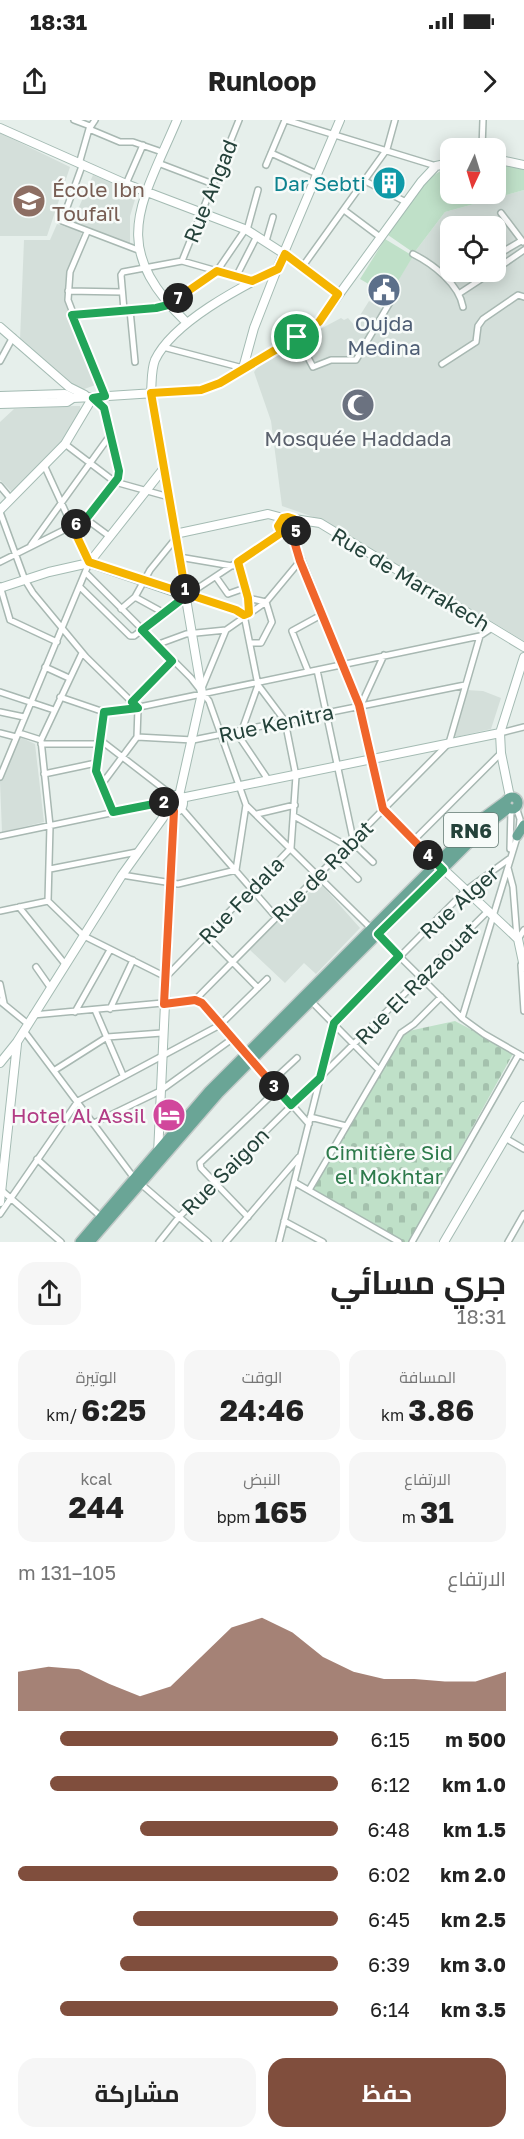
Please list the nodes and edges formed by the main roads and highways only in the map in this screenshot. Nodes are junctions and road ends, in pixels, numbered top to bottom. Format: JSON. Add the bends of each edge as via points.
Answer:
{"nodes":[{"id":1,"x":524,"y":791,"type":"edge"},
{"id":2,"x":514,"y":803,"type":"edge"},
{"id":3,"x":498,"y":817,"type":"junction"},
{"id":4,"x":509,"y":821,"type":"road end"},
{"id":5,"x":524,"y":825,"type":"edge"},
{"id":6,"x":520,"y":838,"type":"edge"},
{"id":7,"x":440,"y":867,"type":"junction"},
{"id":8,"x":375,"y":931,"type":"junction"},
{"id":9,"x":248,"y":1057,"type":"junction"},
{"id":10,"x":137,"y":1180,"type":"junction"},
{"id":11,"x":80,"y":1242,"type":"edge"},
{"id":12,"x":90,"y":1242,"type":"edge"}],
"edges":[{"from":1,"to":2,"type":"main road","number":"RN6"},
{"from":2,"to":3,"type":"main road","number":"RN6"},
{"from":2,"to":7,"type":"main road","number":"RN6","via":[[487,814]]},
{"from":3,"to":4,"type":"main road"},
{"from":3,"to":7,"type":"main road","number":"RN6"},
{"from":5,"to":6,"type":"main road"},
{"from":7,"to":8,"type":"main road","number":"RN6"},
{"from":8,"to":9,"type":"main road","number":"RN6"},
{"from":8,"to":9,"type":"main road","number":"RN6","via":[[310,1001]]},
{"from":9,"to":10,"type":"main road","number":"RN6"},
{"from":10,"to":11,"type":"main road","number":"RN6"},
{"from":10,"to":12,"type":"main road","number":"RN6"}]}
